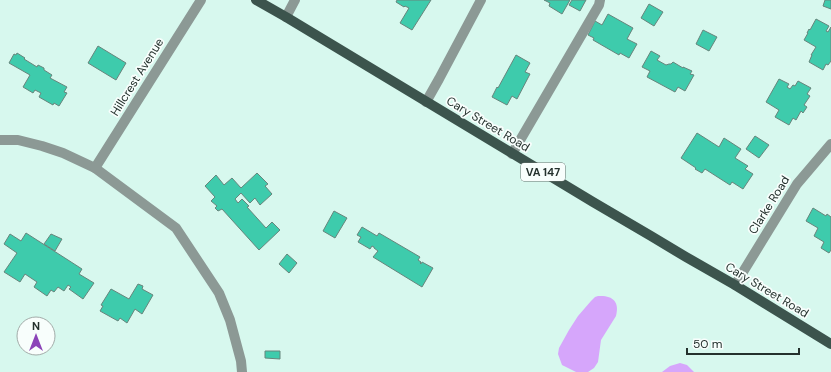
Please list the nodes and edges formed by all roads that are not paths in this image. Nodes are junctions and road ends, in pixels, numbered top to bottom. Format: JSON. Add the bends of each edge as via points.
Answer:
{"nodes":[{"id":1,"x":201,"y":0,"type":"edge"},
{"id":2,"x":256,"y":0,"type":"edge"},
{"id":3,"x":295,"y":0,"type":"edge"},
{"id":4,"x":600,"y":0,"type":"edge"},
{"id":5,"x":477,"y":2,"type":"edge"},
{"id":6,"x":286,"y":17,"type":"junction"},
{"id":7,"x":426,"y":102,"type":"junction"},
{"id":8,"x":0,"y":140,"type":"edge"},
{"id":9,"x":831,"y":144,"type":"edge"},
{"id":10,"x":512,"y":154,"type":"junction"},
{"id":11,"x":95,"y":168,"type":"junction"},
{"id":12,"x":735,"y":285,"type":"junction"},
{"id":13,"x":831,"y":344,"type":"edge"},
{"id":14,"x":242,"y":372,"type":"edge"}],
"edges":[{"from":1,"to":11,"type":"street","name":"Hillcrest Avenue"},
{"from":2,"to":6,"type":"main road","name":"Cary Street Road","number":"VA 147"},
{"from":3,"to":6,"type":"street"},
{"from":4,"to":10,"type":"street"},
{"from":5,"to":7,"type":"street"},
{"from":6,"to":7,"type":"main road","name":"Cary Street Road","number":"VA 147"},
{"from":7,"to":10,"type":"main road","name":"Cary Street Road","number":"VA 147"},
{"from":8,"to":11,"type":"street","via":[[18,140],[42,146]]},
{"from":9,"to":12,"type":"street","name":"Clarke Road","via":[[797,184]]},
{"from":10,"to":12,"type":"main road","name":"Cary Street Road","number":"VA 147"},
{"from":11,"to":14,"type":"street","via":[[176,228],[219,292],[230,320]]},
{"from":12,"to":13,"type":"main road","name":"Cary Street Road","number":"VA 147"}]}
